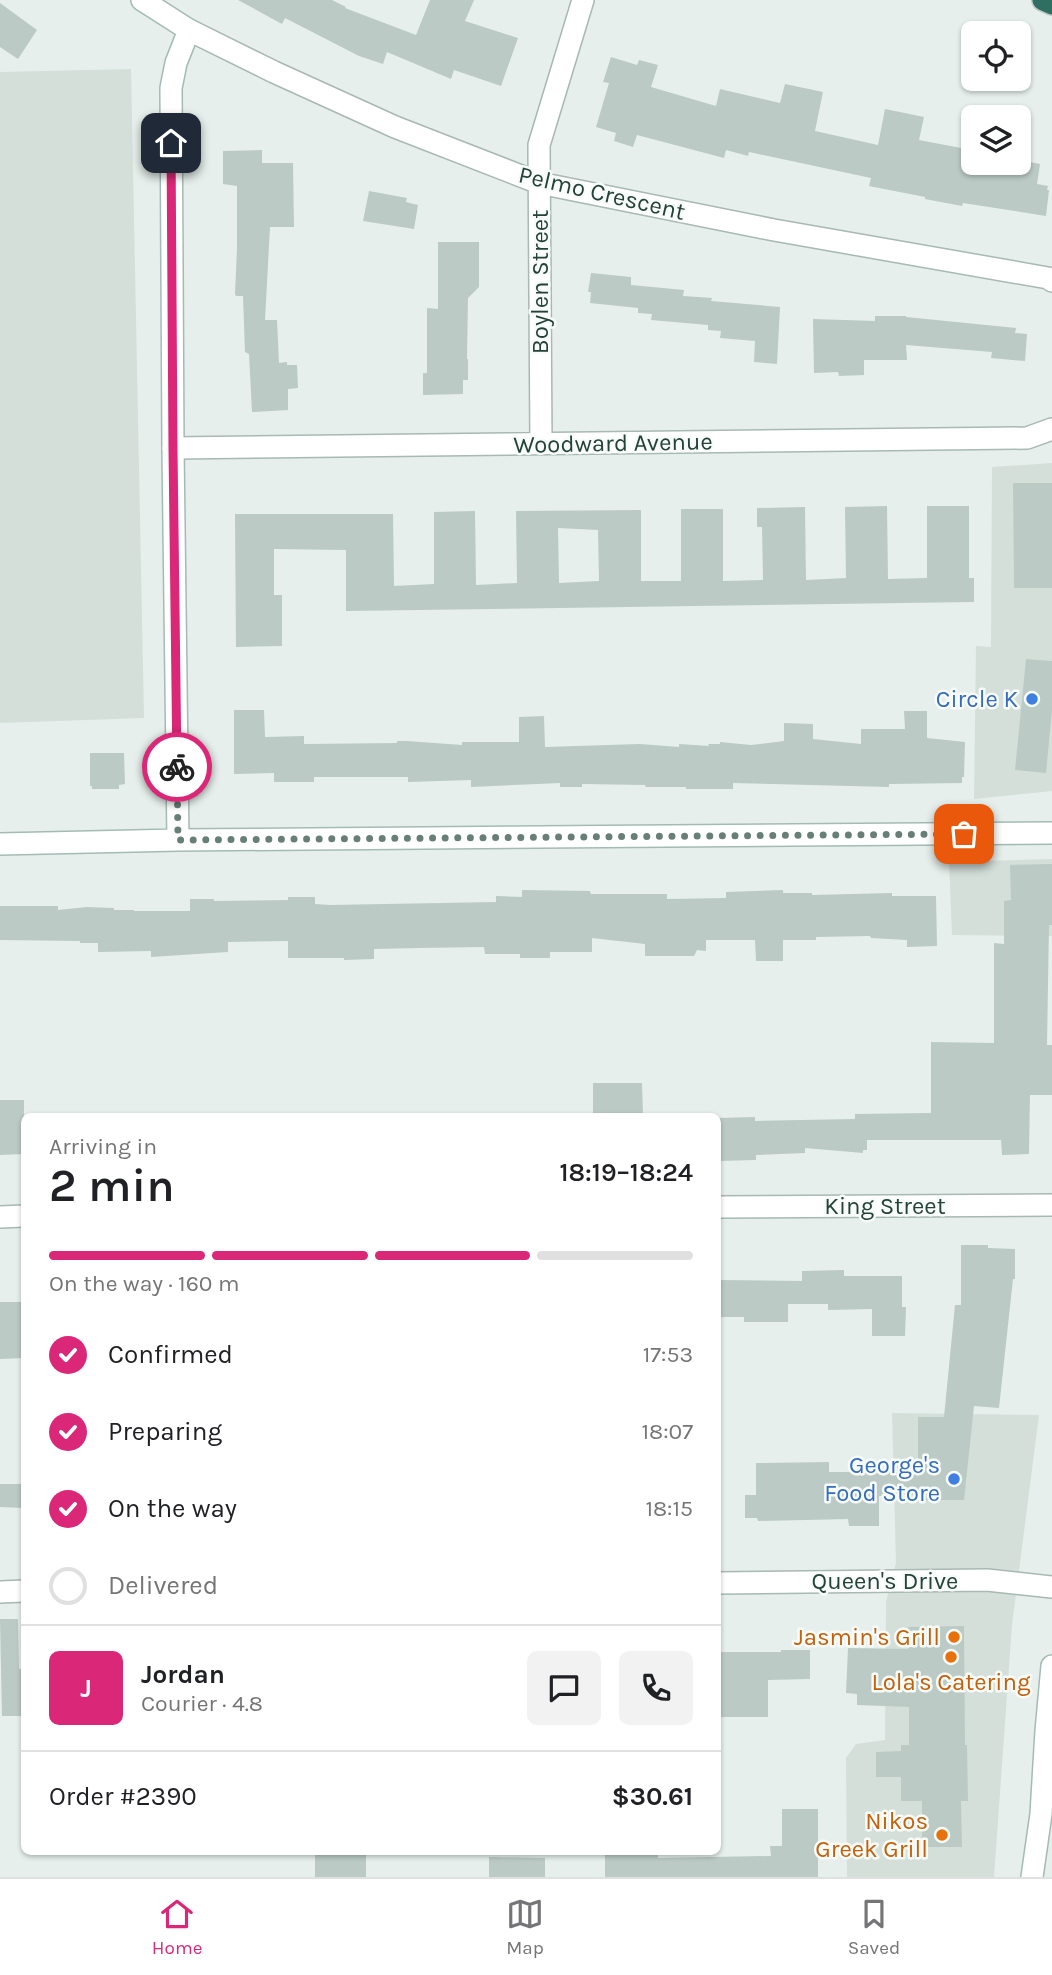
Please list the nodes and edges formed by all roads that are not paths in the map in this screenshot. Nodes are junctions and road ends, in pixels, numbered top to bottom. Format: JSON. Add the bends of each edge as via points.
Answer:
{"nodes":[{"id":1,"x":142,"y":0,"type":"edge"},
{"id":2,"x":583,"y":0,"type":"edge"},
{"id":3,"x":1043,"y":0,"type":"edge"},
{"id":4,"x":1052,"y":4,"type":"edge"},
{"id":5,"x":189,"y":30,"type":"junction"},
{"id":6,"x":539,"y":183,"type":"junction"},
{"id":7,"x":1052,"y":281,"type":"edge"},
{"id":8,"x":1052,"y":429,"type":"edge"},
{"id":9,"x":541,"y":444,"type":"junction"},
{"id":10,"x":173,"y":449,"type":"junction"},
{"id":11,"x":1052,"y":833,"type":"edge"},
{"id":12,"x":178,"y":840,"type":"junction"},
{"id":13,"x":0,"y":844,"type":"edge"},
{"id":14,"x":1052,"y":1205,"type":"edge"},
{"id":15,"x":721,"y":1207,"type":"edge"},
{"id":16,"x":21,"y":1216,"type":"edge"},
{"id":17,"x":0,"y":1217,"type":"edge"},
{"id":18,"x":721,"y":1583,"type":"edge"},
{"id":19,"x":1052,"y":1587,"type":"edge"},
{"id":20,"x":21,"y":1591,"type":"edge"},
{"id":21,"x":0,"y":1592,"type":"edge"},
{"id":22,"x":1052,"y":1665,"type":"edge"},
{"id":23,"x":1032,"y":1877,"type":"edge"}],
"edges":[{"from":1,"to":5,"type":"street","name":"Pelmo Crescent"},
{"from":2,"to":6,"type":"street","name":"Boylen Street","via":[[539,145]]},
{"from":3,"to":4,"type":"highway"},
{"from":5,"to":6,"type":"street","name":"Pelmo Crescent","via":[[395,127]]},
{"from":5,"to":10,"type":"street","via":[[171,88]]},
{"from":6,"to":7,"type":"street","name":"Pelmo Crescent"},
{"from":6,"to":9,"type":"street","name":"Boylen Street"},
{"from":8,"to":9,"type":"street","name":"Woodward Avenue","via":[[1027,438]]},
{"from":9,"to":10,"type":"street","name":"Woodward Avenue"},
{"from":10,"to":12,"type":"street"},
{"from":11,"to":12,"type":"street"},
{"from":12,"to":13,"type":"street"},
{"from":14,"to":15,"type":"street","name":"King Street"},
{"from":16,"to":17,"type":"street"},
{"from":18,"to":19,"type":"street","name":"Queen's Drive","via":[[987,1580]]},
{"from":20,"to":21,"type":"street"},
{"from":22,"to":23,"type":"street"}]}
